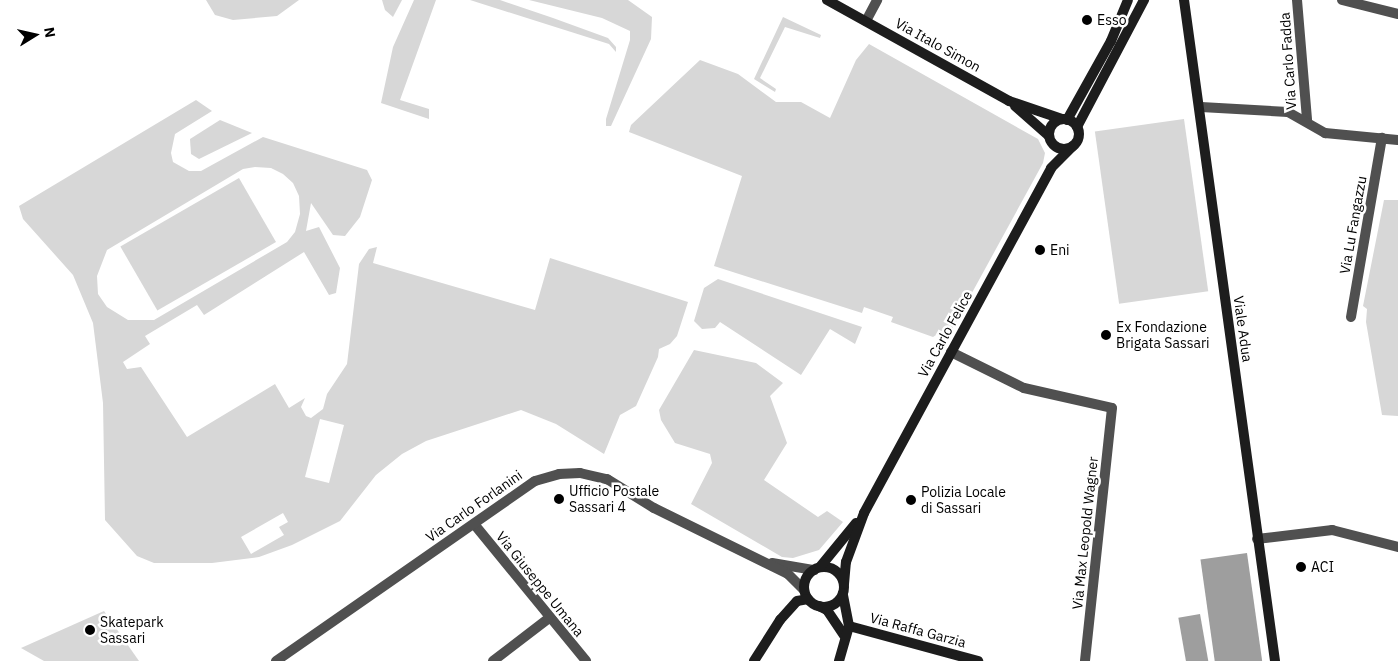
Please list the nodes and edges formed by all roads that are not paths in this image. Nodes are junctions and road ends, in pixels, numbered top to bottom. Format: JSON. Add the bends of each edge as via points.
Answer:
{"nodes":[{"id":1,"x":827,"y":0,"type":"edge"},
{"id":2,"x":877,"y":0,"type":"edge"},
{"id":3,"x":1128,"y":0,"type":"edge"},
{"id":4,"x":1144,"y":0,"type":"edge"},
{"id":5,"x":1184,"y":0,"type":"edge"},
{"id":6,"x":1297,"y":0,"type":"edge"},
{"id":7,"x":1342,"y":0,"type":"edge"},
{"id":8,"x":1398,"y":14,"type":"edge"},
{"id":9,"x":866,"y":21,"type":"junction"},
{"id":10,"x":1009,"y":101,"type":"junction"},
{"id":11,"x":1201,"y":107,"type":"junction"},
{"id":12,"x":1065,"y":120,"type":"junction"},
{"id":13,"x":1307,"y":120,"type":"junction"},
{"id":14,"x":1077,"y":127,"type":"junction"},
{"id":15,"x":1382,"y":138,"type":"junction"},
{"id":16,"x":1051,"y":140,"type":"junction"},
{"id":17,"x":1398,"y":140,"type":"edge"},
{"id":18,"x":1073,"y":146,"type":"junction"},
{"id":19,"x":1051,"y":168,"type":"junction"},
{"id":20,"x":1351,"y":317,"type":"dead end"},
{"id":21,"x":951,"y":352,"type":"junction"},
{"id":22,"x":864,"y":513,"type":"junction"},
{"id":23,"x":474,"y":524,"type":"junction"},
{"id":24,"x":1257,"y":539,"type":"junction"},
{"id":25,"x":1398,"y":547,"type":"edge"},
{"id":26,"x":759,"y":561,"type":"junction"},
{"id":27,"x":816,"y":568,"type":"junction"},
{"id":28,"x":843,"y":589,"type":"junction"},
{"id":29,"x":806,"y":595,"type":"junction"},
{"id":30,"x":817,"y":606,"type":"junction"},
{"id":31,"x":548,"y":619,"type":"junction"},
{"id":32,"x":847,"y":630,"type":"junction"},
{"id":33,"x":965,"y":659,"type":"edge"},
{"id":34,"x":276,"y":661,"type":"edge"},
{"id":35,"x":493,"y":661,"type":"edge"},
{"id":36,"x":586,"y":661,"type":"edge"},
{"id":37,"x":754,"y":661,"type":"edge"},
{"id":38,"x":839,"y":661,"type":"edge"},
{"id":39,"x":978,"y":661,"type":"edge"},
{"id":40,"x":1085,"y":661,"type":"edge"},
{"id":41,"x":1275,"y":661,"type":"edge"}],
"edges":[{"from":1,"to":9,"type":"main road","name":"Via Italo Simon"},
{"from":2,"to":9,"type":"street"},
{"from":3,"to":12,"type":"main road","via":[[1111,41]]},
{"from":4,"to":14,"type":"main road"},
{"from":5,"to":11,"type":"main road","name":"Viale Adua"},
{"from":6,"to":13,"type":"street","name":"Via Carlo Fadda"},
{"from":7,"to":8,"type":"street"},
{"from":9,"to":10,"type":"main road","name":"Via Italo Simon"},
{"from":10,"to":12,"type":"main road","name":"Via Italo Simon"},
{"from":10,"to":16,"type":"main road","name":"Via Italo Simon"},
{"from":11,"to":13,"type":"street","via":[[1288,112]]},
{"from":11,"to":24,"type":"main road","name":"Viale Adua"},
{"from":12,"to":14,"type":"main road"},
{"from":12,"to":16,"type":"main road","via":[[1054,123]]},
{"from":13,"to":15,"type":"street","via":[[1325,133]]},
{"from":14,"to":18,"type":"main road","via":[[1079,135]]},
{"from":15,"to":17,"type":"street"},
{"from":15,"to":20,"type":"street","name":"Via Lu Fangazzu"},
{"from":16,"to":18,"type":"main road","via":[[1065,150]]},
{"from":16,"to":19,"type":"main road","name":"Via Carlo Felice"},
{"from":18,"to":19,"type":"main road","name":"Via Carlo Felice"},
{"from":19,"to":21,"type":"main road","name":"Via Carlo Felice"},
{"from":21,"to":22,"type":"main road","name":"Via Carlo Felice"},
{"from":21,"to":40,"type":"street","name":"Via Max Leopold Wagner","via":[[1024,388],[1112,408]]},
{"from":22,"to":27,"type":"main road","name":"Via Carlo Felice"},
{"from":22,"to":28,"type":"main road","name":"Via Carlo Felice","via":[[846,562]]},
{"from":23,"to":26,"type":"street","name":"Via Carlo Forlanini","via":[[535,481],[559,474],[580,473],[607,479],[654,508]]},
{"from":23,"to":31,"type":"street","name":"Via Giuseppe Umana"},
{"from":23,"to":34,"type":"street","name":"Via Carlo Forlanini"},
{"from":24,"to":25,"type":"street","via":[[1332,530]]},
{"from":24,"to":41,"type":"main road","name":"Viale Adua"},
{"from":26,"to":27,"type":"street","name":"Via Carlo Forlanini"},
{"from":26,"to":29,"type":"street","name":"Via Carlo Forlanini","via":[[792,577]]},
{"from":27,"to":28,"type":"main road","via":[[837,572]]},
{"from":27,"to":29,"type":"main road","via":[[806,579]]},
{"from":28,"to":30,"type":"main road","via":[[830,606]]},
{"from":28,"to":32,"type":"main road","name":"Via Carlo Felice"},
{"from":29,"to":30,"type":"main road"},
{"from":29,"to":37,"type":"main road","via":[[784,616]]},
{"from":30,"to":32,"type":"main road","via":[[827,610]]},
{"from":31,"to":35,"type":"street"},
{"from":31,"to":36,"type":"street","name":"Via Giuseppe Umana"},
{"from":32,"to":33,"type":"main road","name":"Via Raffa Garzia"},
{"from":32,"to":38,"type":"main road","name":"Via Carlo Felice"},
{"from":33,"to":39,"type":"main road","name":"Via Raffa Garzia"}]}
